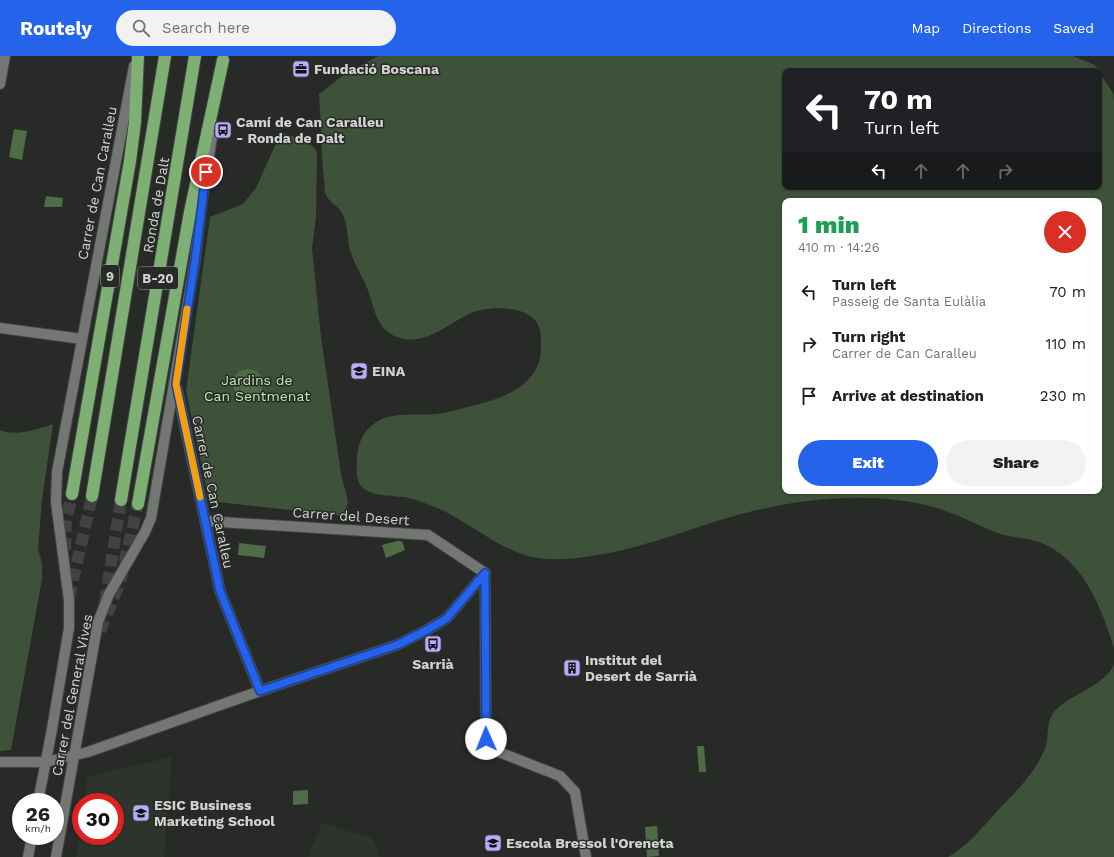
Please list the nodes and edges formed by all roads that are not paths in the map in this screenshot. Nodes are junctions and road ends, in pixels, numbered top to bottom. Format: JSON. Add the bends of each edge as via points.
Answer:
{"nodes":[{"id":1,"x":5,"y":56,"type":"edge"},
{"id":2,"x":137,"y":56,"type":"edge"},
{"id":3,"x":165,"y":56,"type":"edge"},
{"id":4,"x":195,"y":56,"type":"edge"},
{"id":5,"x":223,"y":58,"type":"edge"},
{"id":6,"x":0,"y":84,"type":"edge"},
{"id":7,"x":0,"y":328,"type":"edge"},
{"id":8,"x":82,"y":339,"type":"junction"},
{"id":9,"x":176,"y":384,"type":"junction"},
{"id":10,"x":72,"y":494,"type":"tunnel mouth"},
{"id":11,"x":92,"y":496,"type":"tunnel mouth"},
{"id":12,"x":121,"y":500,"type":"tunnel mouth"},
{"id":13,"x":138,"y":504,"type":"tunnel mouth"},
{"id":14,"x":205,"y":521,"type":"junction"},
{"id":15,"x":485,"y":573,"type":"junction"},
{"id":16,"x":260,"y":691,"type":"junction"},
{"id":17,"x":74,"y":755,"type":"junction"},
{"id":18,"x":0,"y":762,"type":"edge"},
{"id":19,"x":46,"y":762,"type":"junction"},
{"id":20,"x":40,"y":793,"type":"edge"},
{"id":21,"x":30,"y":845,"type":"edge"},
{"id":22,"x":28,"y":857,"type":"edge"},
{"id":23,"x":56,"y":857,"type":"edge"},
{"id":24,"x":586,"y":857,"type":"edge"}],
"edges":[{"from":1,"to":6,"type":"street"},
{"from":2,"to":8,"type":"street","name":"Carrer de Can Caralleu"},
{"from":2,"to":10,"type":"highway","number":"9","via":[[135,122],[130,161]]},
{"from":3,"to":11,"type":"highway","name":"Ronda de Dalt","number":"B-20"},
{"from":4,"to":12,"type":"highway","name":"Ronda de Dalt","number":"B-20"},
{"from":5,"to":9,"type":"street","name":"Carrer de Can Caralleu"},
{"from":5,"to":13,"type":"highway","via":[[190,212]]},
{"from":7,"to":8,"type":"street"},
{"from":8,"to":19,"type":"street","name":"Carrer del General Vives","via":[[57,472],[56,502],[69,600],[69,628]]},
{"from":9,"to":14,"type":"street","name":"Carrer de Can Caralleu"},
{"from":9,"to":17,"type":"street","name":"Carrer del General Vives","via":[[151,518],[109,594],[98,622]]},
{"from":14,"to":15,"type":"street","name":"Carrer del Desert","via":[[428,535]]},
{"from":14,"to":16,"type":"street","name":"Carrer de Can Caralleu","via":[[220,591]]},
{"from":15,"to":16,"type":"street","via":[[447,618],[427,630],[397,645]]},
{"from":15,"to":24,"type":"street","via":[[486,747],[560,776],[576,792]]},
{"from":16,"to":17,"type":"street"},
{"from":17,"to":19,"type":"street"},
{"from":17,"to":23,"type":"street","name":"Carrer del General Vives"},
{"from":18,"to":19,"type":"street"},
{"from":19,"to":20,"type":"street","name":"Carrer del General Vives"},
{"from":21,"to":22,"type":"street"}]}
